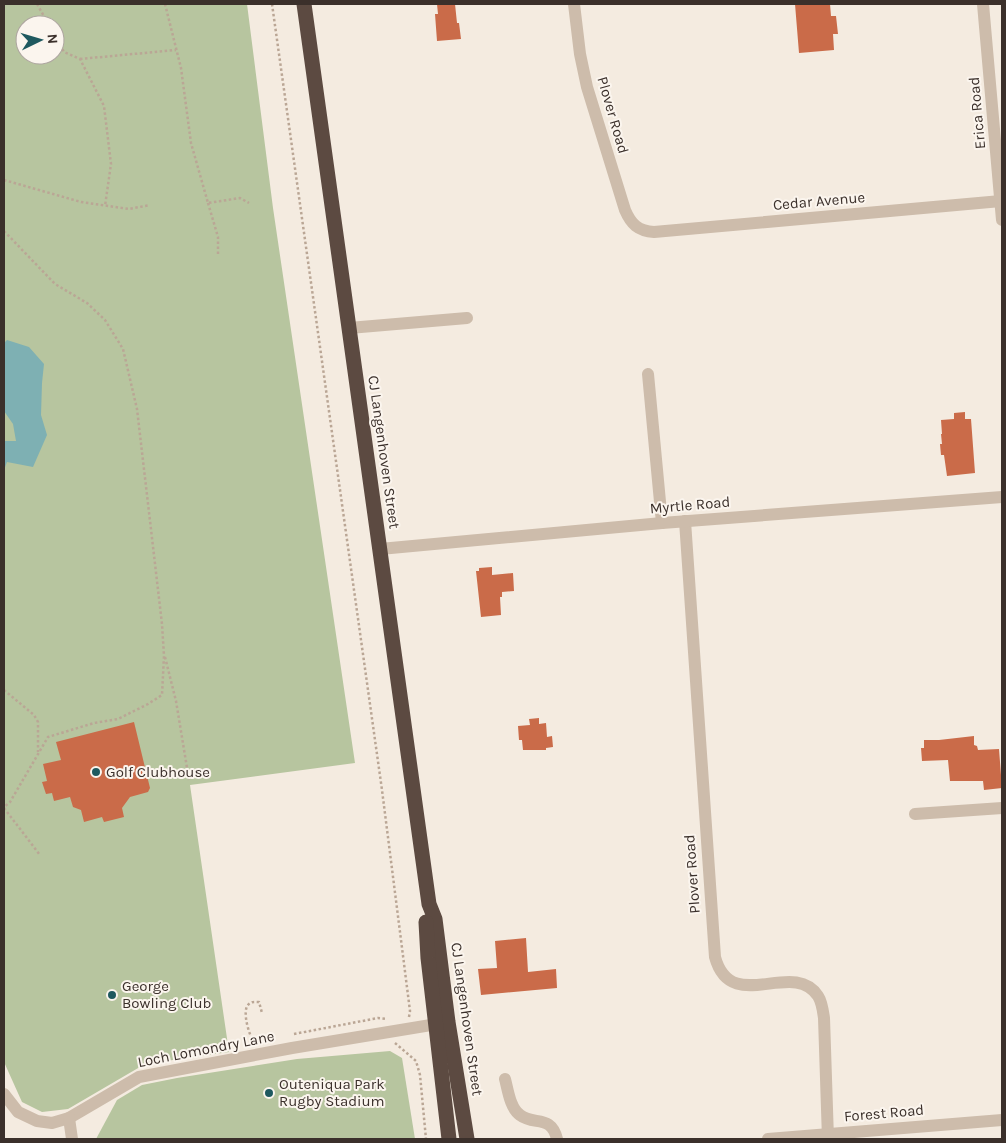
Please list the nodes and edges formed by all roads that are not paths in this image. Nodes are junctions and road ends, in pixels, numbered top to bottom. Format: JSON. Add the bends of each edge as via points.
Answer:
{"nodes":[{"id":1,"x":304,"y":4,"type":"edge"},
{"id":2,"x":574,"y":4,"type":"edge"},
{"id":3,"x":983,"y":4,"type":"edge"},
{"id":4,"x":997,"y":112,"type":"edge"},
{"id":5,"x":1001,"y":201,"type":"junction"},
{"id":6,"x":1002,"y":220,"type":"edge"},
{"id":7,"x":640,"y":229,"type":"joint"},
{"id":8,"x":467,"y":318,"type":"dead end"},
{"id":9,"x":349,"y":328,"type":"junction"},
{"id":10,"x":648,"y":374,"type":"dead end"},
{"id":11,"x":1002,"y":497,"type":"edge"},
{"id":12,"x":685,"y":521,"type":"junction"},
{"id":13,"x":662,"y":523,"type":"junction"},
{"id":14,"x":380,"y":549,"type":"junction"},
{"id":15,"x":1002,"y":808,"type":"edge"},
{"id":16,"x":915,"y":814,"type":"dead end"},
{"id":17,"x":442,"y":1023,"type":"junction"},
{"id":18,"x":505,"y":1079,"type":"dead end"},
{"id":19,"x":4,"y":1094,"type":"edge"},
{"id":20,"x":69,"y":1118,"type":"junction"},
{"id":21,"x":1002,"y":1120,"type":"edge"},
{"id":22,"x":828,"y":1137,"type":"edge"},
{"id":23,"x":72,"y":1139,"type":"edge"},
{"id":24,"x":449,"y":1139,"type":"edge"},
{"id":25,"x":467,"y":1139,"type":"edge"},
{"id":26,"x":557,"y":1139,"type":"edge"},
{"id":27,"x":768,"y":1139,"type":"edge"}],
"edges":[{"from":1,"to":9,"type":"highway","name":"CJ Langenhoven Street"},
{"from":2,"to":7,"type":"street","name":"Plover Road","via":[[590,100],[625,210],[633,225]]},
{"from":3,"to":4,"type":"street","name":"Erica Road"},
{"from":4,"to":5,"type":"street","name":"Erica Road"},
{"from":5,"to":6,"type":"street","name":"Erica Road"},
{"from":5,"to":7,"type":"street","name":"Cedar Avenue","via":[[654,232]]},
{"from":8,"to":9,"type":"street"},
{"from":9,"to":14,"type":"highway","name":"CJ Langenhoven Street"},
{"from":10,"to":13,"type":"street"},
{"from":11,"to":12,"type":"street","name":"Myrtle Road"},
{"from":12,"to":13,"type":"street","name":"Myrtle Road"},
{"from":12,"to":22,"type":"street","name":"Plover Road","via":[[715,957],[721,973],[736,984],[795,982],[818,995],[824,1018]]},
{"from":13,"to":14,"type":"street","name":"Myrtle Road"},
{"from":14,"to":17,"type":"highway","name":"CJ Langenhoven Street","via":[[429,904],[426,913],[428,958]]},
{"from":15,"to":16,"type":"street"},
{"from":17,"to":20,"type":"street","name":"Loch Lomondry Lane","via":[[139,1077]]},
{"from":17,"to":24,"type":"highway","name":"CJ Langenhoven Street"},
{"from":17,"to":25,"type":"highway","name":"CJ Langenhoven Street"},
{"from":18,"to":26,"type":"street","via":[[518,1114],[548,1124]]},
{"from":19,"to":20,"type":"street","name":"Loch Lomondry Lane","via":[[18,1112],[37,1121],[52,1123]]},
{"from":20,"to":23,"type":"street"},
{"from":21,"to":22,"type":"street","name":"Forest Road"},
{"from":22,"to":27,"type":"street","name":"Forest Road"}]}
